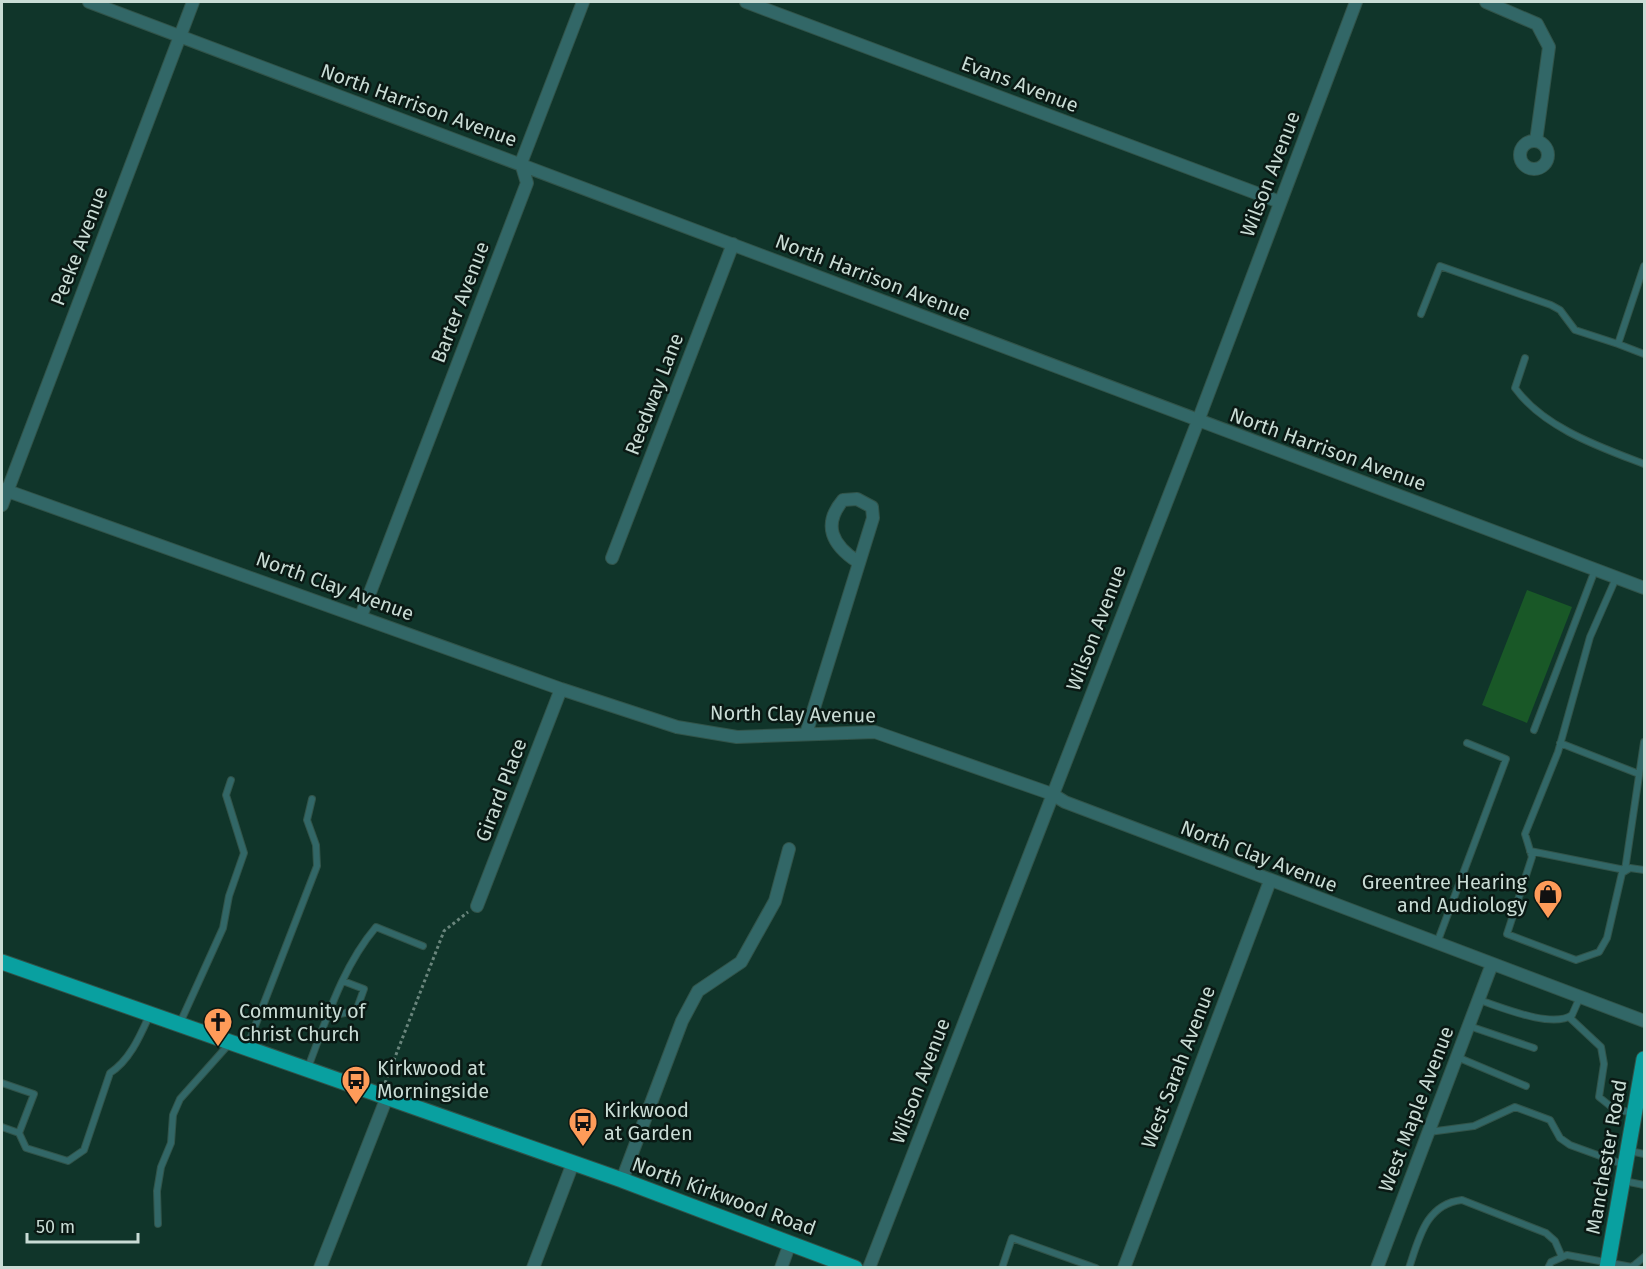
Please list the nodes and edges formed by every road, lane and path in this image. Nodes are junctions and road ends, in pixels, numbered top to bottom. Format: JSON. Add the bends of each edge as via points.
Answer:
{"nodes":[{"id":1,"x":89,"y":2,"type":"edge"},
{"id":2,"x":193,"y":2,"type":"edge"},
{"id":3,"x":583,"y":2,"type":"edge"},
{"id":4,"x":746,"y":2,"type":"edge"},
{"id":5,"x":1356,"y":2,"type":"edge"},
{"id":6,"x":1486,"y":2,"type":"edge"},
{"id":7,"x":180,"y":36,"type":"junction"},
{"id":8,"x":1536,"y":141,"type":"dead end"},
{"id":9,"x":521,"y":164,"type":"junction"},
{"id":10,"x":1280,"y":202,"type":"junction"},
{"id":11,"x":733,"y":244,"type":"junction"},
{"id":12,"x":1644,"y":266,"type":"edge"},
{"id":13,"x":1421,"y":314,"type":"dead end"},
{"id":14,"x":1618,"y":344,"type":"junction"},
{"id":15,"x":1644,"y":354,"type":"edge"},
{"id":16,"x":1525,"y":358,"type":"dead end"},
{"id":17,"x":1198,"y":421,"type":"junction"},
{"id":18,"x":1644,"y":464,"type":"edge"},
{"id":19,"x":4,"y":490,"type":"edge"},
{"id":20,"x":2,"y":505,"type":"edge"},
{"id":21,"x":612,"y":558,"type":"dead end"},
{"id":22,"x":858,"y":561,"type":"junction"},
{"id":23,"x":1595,"y":569,"type":"junction"},
{"id":24,"x":1616,"y":577,"type":"junction"},
{"id":25,"x":1644,"y":588,"type":"edge"},
{"id":26,"x":361,"y":616,"type":"junction"},
{"id":27,"x":561,"y":689,"type":"junction"},
{"id":28,"x":1534,"y":730,"type":"dead end"},
{"id":29,"x":806,"y":734,"type":"junction"},
{"id":30,"x":1467,"y":743,"type":"dead end"},
{"id":31,"x":1560,"y":743,"type":"junction"},
{"id":32,"x":1644,"y":746,"type":"edge"},
{"id":33,"x":1639,"y":774,"type":"junction"},
{"id":34,"x":231,"y":780,"type":"dead end"},
{"id":35,"x":1052,"y":794,"type":"junction"},
{"id":36,"x":312,"y":799,"type":"dead end"},
{"id":37,"x":789,"y":849,"type":"dead end"},
{"id":38,"x":1530,"y":850,"type":"junction"},
{"id":39,"x":1625,"y":870,"type":"junction"},
{"id":40,"x":1644,"y":870,"type":"edge"},
{"id":41,"x":1270,"y":881,"type":"junction"},
{"id":42,"x":477,"y":906,"type":"joint"},
{"id":43,"x":1436,"y":944,"type":"junction"},
{"id":44,"x":423,"y":946,"type":"dead end"},
{"id":45,"x":2,"y":962,"type":"edge"},
{"id":46,"x":1492,"y":964,"type":"junction"},
{"id":47,"x":343,"y":981,"type":"junction"},
{"id":48,"x":1580,"y":997,"type":"junction"},
{"id":49,"x":1479,"y":1000,"type":"junction"},
{"id":50,"x":151,"y":1014,"type":"junction"},
{"id":51,"x":330,"y":1016,"type":"junction"},
{"id":52,"x":1569,"y":1017,"type":"junction"},
{"id":53,"x":1644,"y":1021,"type":"edge"},
{"id":54,"x":179,"y":1024,"type":"junction"},
{"id":55,"x":1468,"y":1026,"type":"junction"},
{"id":56,"x":231,"y":1042,"type":"junction"},
{"id":57,"x":247,"y":1048,"type":"junction"},
{"id":58,"x":1534,"y":1048,"type":"dead end"},
{"id":59,"x":1456,"y":1057,"type":"junction"},
{"id":60,"x":1644,"y":1059,"type":"edge"},
{"id":61,"x":307,"y":1070,"type":"junction"},
{"id":62,"x":2,"y":1083,"type":"edge"},
{"id":63,"x":1526,"y":1086,"type":"dead end"},
{"id":64,"x":384,"y":1096,"type":"junction"},
{"id":65,"x":1636,"y":1113,"type":"junction"},
{"id":66,"x":2,"y":1127,"type":"edge"},
{"id":67,"x":1428,"y":1132,"type":"junction"},
{"id":68,"x":19,"y":1133,"type":"junction"},
{"id":69,"x":1634,"y":1157,"type":"edge"},
{"id":70,"x":573,"y":1163,"type":"junction"},
{"id":71,"x":622,"y":1180,"type":"junction"},
{"id":72,"x":1624,"y":1181,"type":"junction"},
{"id":73,"x":1644,"y":1185,"type":"edge"},
{"id":74,"x":158,"y":1224,"type":"dead end"},
{"id":75,"x":790,"y":1244,"type":"junction"},
{"id":76,"x":1562,"y":1257,"type":"junction"},
{"id":77,"x":1644,"y":1257,"type":"edge"},
{"id":78,"x":1609,"y":1266,"type":"edge"},
{"id":79,"x":320,"y":1268,"type":"edge"},
{"id":80,"x":533,"y":1268,"type":"edge"},
{"id":81,"x":781,"y":1268,"type":"edge"},
{"id":82,"x":855,"y":1268,"type":"edge"},
{"id":83,"x":869,"y":1268,"type":"edge"},
{"id":84,"x":1002,"y":1268,"type":"edge"},
{"id":85,"x":1096,"y":1268,"type":"edge"},
{"id":86,"x":1124,"y":1268,"type":"edge"},
{"id":87,"x":1377,"y":1268,"type":"edge"},
{"id":88,"x":1409,"y":1268,"type":"edge"},
{"id":89,"x":1548,"y":1268,"type":"edge"}],
"edges":[{"from":1,"to":7,"type":"street","name":"North Harrison Avenue"},
{"from":2,"to":7,"type":"street","name":"Peeke Avenue"},
{"from":3,"to":9,"type":"street","name":"Barter Avenue"},
{"from":4,"to":10,"type":"street","name":"Evans Avenue"},
{"from":5,"to":10,"type":"street","name":"Wilson Avenue"},
{"from":6,"to":8,"type":"street","via":[[1537,24],[1549,47]]},
{"from":7,"to":9,"type":"street","name":"North Harrison Avenue"},
{"from":7,"to":19,"type":"street","name":"Peeke Avenue"},
{"from":9,"to":11,"type":"street","name":"North Harrison Avenue"},
{"from":9,"to":26,"type":"street","name":"Barter Avenue","via":[[527,183]]},
{"from":10,"to":17,"type":"street","name":"Wilson Avenue"},
{"from":11,"to":17,"type":"street","name":"North Harrison Avenue"},
{"from":11,"to":21,"type":"street","name":"Reedway Lane"},
{"from":12,"to":14,"type":"lane"},
{"from":13,"to":14,"type":"lane","via":[[1440,266],[1551,305],[1560,310],[1575,330]]},
{"from":14,"to":15,"type":"lane"},
{"from":16,"to":18,"type":"lane","via":[[1515,388],[1528,406],[1593,444]]},
{"from":17,"to":23,"type":"street","name":"North Harrison Avenue"},
{"from":17,"to":35,"type":"street","name":"Wilson Avenue"},
{"from":19,"to":20,"type":"street","name":"Peeke Avenue"},
{"from":19,"to":26,"type":"street","name":"North Clay Avenue"},
{"from":22,"to":22,"type":"street","via":[[871,529],[872,507],[857,499],[843,500],[830,524],[849,556]]},
{"from":22,"to":29,"type":"street"},
{"from":23,"to":24,"type":"street","name":"North Harrison Avenue"},
{"from":23,"to":28,"type":"lane"},
{"from":24,"to":25,"type":"street","name":"North Harrison Avenue"},
{"from":24,"to":31,"type":"lane","via":[[1595,625]]},
{"from":26,"to":27,"type":"street","name":"North Clay Avenue"},
{"from":27,"to":29,"type":"street","name":"North Clay Avenue","via":[[707,734]]},
{"from":27,"to":42,"type":"street","name":"Girard Place"},
{"from":29,"to":35,"type":"street","name":"North Clay Avenue","via":[[875,732]]},
{"from":30,"to":43,"type":"lane","via":[[1506,759]]},
{"from":31,"to":33,"type":"lane"},
{"from":31,"to":38,"type":"lane","via":[[1525,834]]},
{"from":32,"to":33,"type":"lane"},
{"from":33,"to":39,"type":"lane"},
{"from":34,"to":54,"type":"lane","via":[[226,795],[244,853],[223,928]]},
{"from":35,"to":41,"type":"street","name":"North Clay Avenue"},
{"from":35,"to":83,"type":"street","name":"Wilson Avenue"},
{"from":36,"to":57,"type":"lane","via":[[307,820],[316,845],[317,866]]},
{"from":37,"to":71,"type":"street","via":[[775,901],[741,962],[698,991],[682,1021]]},
{"from":38,"to":39,"type":"lane"},
{"from":38,"to":39,"type":"lane","via":[[1533,857],[1507,934],[1576,960],[1603,948]]},
{"from":39,"to":40,"type":"lane"},
{"from":41,"to":43,"type":"street","name":"North Clay Avenue"},
{"from":41,"to":86,"type":"street","name":"West Sarah Avenue"},
{"from":42,"to":64,"type":"path","via":[[444,931]]},
{"from":43,"to":46,"type":"street","name":"North Clay Avenue"},
{"from":44,"to":47,"type":"lane","via":[[376,927],[362,944]]},
{"from":45,"to":50,"type":"main road","name":"North Kirkwood Road"},
{"from":46,"to":48,"type":"street","name":"North Clay Avenue"},
{"from":46,"to":49,"type":"street","name":"West Maple Avenue"},
{"from":47,"to":51,"type":"lane"},
{"from":47,"to":51,"type":"lane","via":[[364,989],[356,1011]]},
{"from":48,"to":52,"type":"lane"},
{"from":48,"to":53,"type":"street","name":"North Clay Avenue"},
{"from":49,"to":52,"type":"lane","via":[[1532,1017]]},
{"from":49,"to":55,"type":"street","name":"West Maple Avenue"},
{"from":50,"to":54,"type":"main road","name":"North Kirkwood Road"},
{"from":50,"to":68,"type":"lane","via":[[135,1046],[120,1067],[110,1073],[84,1150],[68,1161],[53,1158],[26,1148]]},
{"from":51,"to":61,"type":"lane"},
{"from":52,"to":65,"type":"lane","via":[[1601,1047],[1604,1065],[1599,1098],[1614,1109]]},
{"from":54,"to":56,"type":"main road","name":"North Kirkwood Road"},
{"from":55,"to":58,"type":"lane"},
{"from":55,"to":59,"type":"street","name":"West Maple Avenue"},
{"from":56,"to":57,"type":"main road","name":"North Kirkwood Road"},
{"from":56,"to":74,"type":"lane","via":[[180,1099],[173,1115],[171,1143],[160,1167]]},
{"from":57,"to":61,"type":"main road","name":"North Kirkwood Road"},
{"from":59,"to":63,"type":"lane"},
{"from":59,"to":67,"type":"street","name":"West Maple Avenue"},
{"from":60,"to":65,"type":"main road","name":"Manchester Road"},
{"from":61,"to":64,"type":"main road","name":"North Kirkwood Road"},
{"from":62,"to":68,"type":"lane","via":[[34,1094]]},
{"from":64,"to":70,"type":"main road","name":"North Kirkwood Road"},
{"from":64,"to":79,"type":"street"},
{"from":65,"to":69,"type":"main road","name":"Manchester Road"},
{"from":66,"to":68,"type":"lane"},
{"from":67,"to":69,"type":"lane","via":[[1474,1126],[1515,1107],[1550,1120],[1560,1138],[1570,1145]]},
{"from":67,"to":87,"type":"street","name":"West Maple Avenue"},
{"from":69,"to":72,"type":"main road","name":"Manchester Road"},
{"from":70,"to":71,"type":"main road","name":"North Kirkwood Road"},
{"from":70,"to":80,"type":"street"},
{"from":71,"to":75,"type":"main road","name":"North Kirkwood Road"},
{"from":72,"to":73,"type":"lane"},
{"from":72,"to":78,"type":"main road","name":"Manchester Road"},
{"from":75,"to":81,"type":"street"},
{"from":75,"to":82,"type":"main road","name":"North Kirkwood Road"},
{"from":76,"to":78,"type":"lane"},
{"from":76,"to":88,"type":"lane","via":[[1555,1241],[1546,1233],[1462,1200],[1450,1201],[1432,1213]]},
{"from":76,"to":89,"type":"lane"},
{"from":77,"to":78,"type":"lane","via":[[1632,1267]]},
{"from":84,"to":85,"type":"lane","via":[[1012,1238]]}]}
